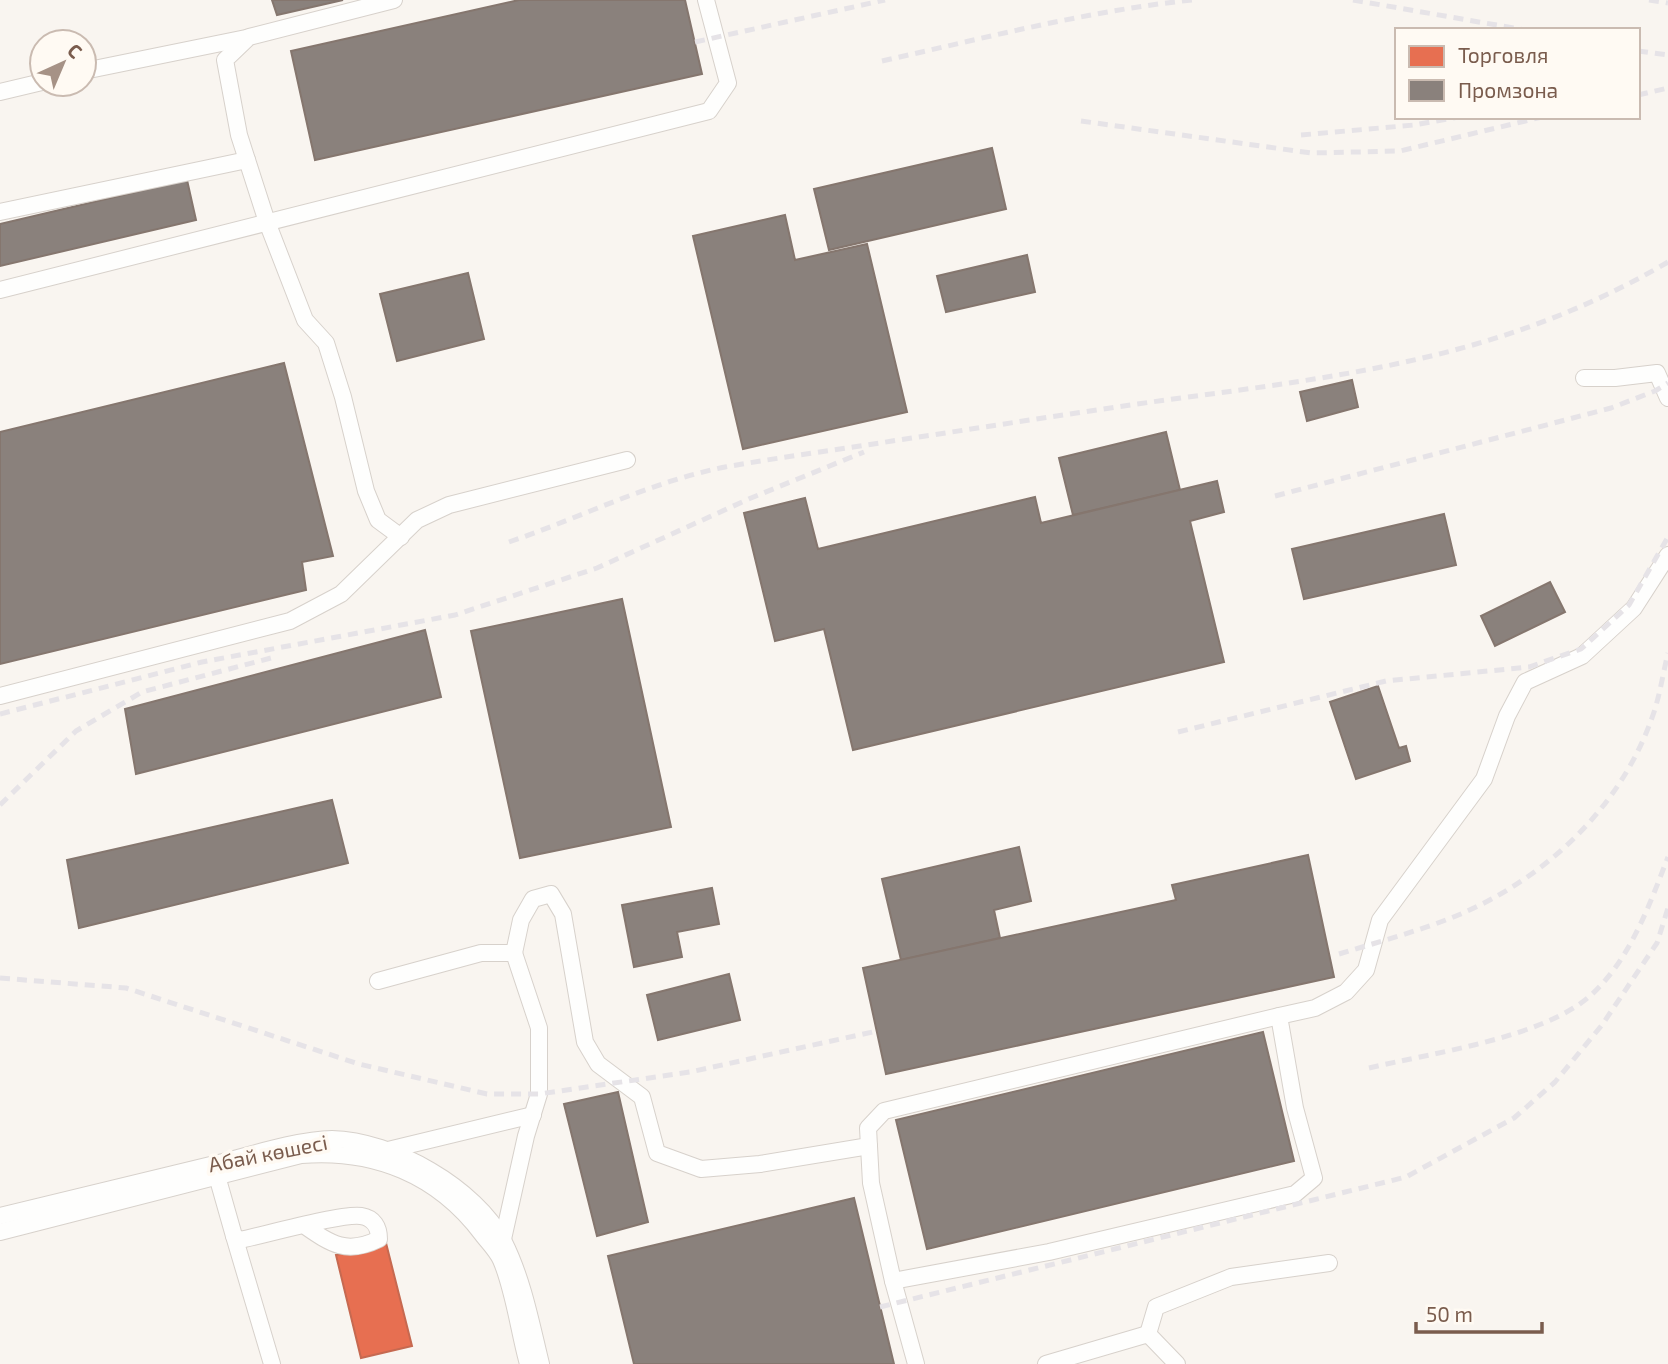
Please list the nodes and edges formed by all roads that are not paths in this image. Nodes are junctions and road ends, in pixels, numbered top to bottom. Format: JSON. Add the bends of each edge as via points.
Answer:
{"nodes":[{"id":1,"x":394,"y":0,"type":"edge"},
{"id":2,"x":706,"y":0,"type":"edge"},
{"id":3,"x":248,"y":37,"type":"junction"},
{"id":4,"x":98,"y":68,"type":"edge"},
{"id":5,"x":28,"y":85,"type":"edge"},
{"id":6,"x":0,"y":92,"type":"edge"},
{"id":7,"x":247,"y":160,"type":"junction"},
{"id":8,"x":0,"y":212,"type":"edge"},
{"id":9,"x":267,"y":222,"type":"junction"},
{"id":10,"x":0,"y":290,"type":"edge"},
{"id":11,"x":1584,"y":378,"type":"dead end"},
{"id":12,"x":1668,"y":398,"type":"edge"},
{"id":13,"x":627,"y":460,"type":"dead end"},
{"id":14,"x":401,"y":537,"type":"junction"},
{"id":15,"x":1668,"y":555,"type":"edge"},
{"id":16,"x":0,"y":696,"type":"edge"},
{"id":17,"x":514,"y":953,"type":"junction"},
{"id":18,"x":379,"y":981,"type":"dead end"},
{"id":19,"x":1279,"y":1016,"type":"junction"},
{"id":20,"x":533,"y":1115,"type":"junction"},
{"id":21,"x":869,"y":1146,"type":"junction"},
{"id":22,"x":388,"y":1150,"type":"junction"},
{"id":23,"x":217,"y":1176,"type":"junction"},
{"id":24,"x":0,"y":1216,"type":"edge"},
{"id":25,"x":305,"y":1226,"type":"dead end"},
{"id":26,"x":0,"y":1231,"type":"edge"},
{"id":27,"x":234,"y":1236,"type":"junction"},
{"id":28,"x":503,"y":1239,"type":"junction"},
{"id":29,"x":1329,"y":1264,"type":"dead end"},
{"id":30,"x":893,"y":1281,"type":"junction"},
{"id":31,"x":1148,"y":1334,"type":"junction"},
{"id":32,"x":272,"y":1364,"type":"edge"},
{"id":33,"x":528,"y":1364,"type":"edge"},
{"id":34,"x":541,"y":1364,"type":"edge"},
{"id":35,"x":916,"y":1364,"type":"edge"},
{"id":36,"x":1046,"y":1364,"type":"edge"},
{"id":37,"x":1177,"y":1364,"type":"edge"}],
"edges":[{"from":1,"to":3,"type":"street"},
{"from":2,"to":9,"type":"street","via":[[727,83],[709,111]]},
{"from":3,"to":4,"type":"street"},
{"from":3,"to":7,"type":"street","via":[[225,60]]},
{"from":5,"to":6,"type":"street"},
{"from":7,"to":8,"type":"street"},
{"from":7,"to":9,"type":"street"},
{"from":9,"to":10,"type":"street"},
{"from":9,"to":14,"type":"street","via":[[304,320],[326,343],[378,520]]},
{"from":11,"to":12,"type":"street","via":[[1657,373]]},
{"from":13,"to":14,"type":"street","via":[[449,505],[417,520]]},
{"from":14,"to":16,"type":"street","via":[[341,594],[290,621]]},
{"from":15,"to":19,"type":"street","via":[[1634,608],[1582,656],[1525,682],[1484,779],[1380,920],[1366,970],[1346,992],[1315,1008]]},
{"from":17,"to":18,"type":"street","via":[[481,953]]},
{"from":17,"to":20,"type":"street","via":[[539,1028],[539,1094]]},
{"from":17,"to":21,"type":"street","via":[[521,920],[533,899],[551,894],[563,914],[585,1042],[598,1064],[642,1097],[657,1153],[701,1169]]},
{"from":19,"to":21,"type":"street","via":[[884,1111],[868,1128]]},
{"from":19,"to":30,"type":"street","via":[[1295,1108],[1314,1178],[1295,1194],[1049,1252]]},
{"from":20,"to":22,"type":"street"},
{"from":20,"to":28,"type":"street"},
{"from":21,"to":30,"type":"street","via":[[871,1183]]},
{"from":22,"to":24,"type":"street","name":"Абай көшесі","via":[[332,1139]]},
{"from":22,"to":28,"type":"street","name":"Абай көшесі","via":[[430,1169],[467,1196]]},
{"from":23,"to":26,"type":"street","name":"Абай көшесі"},
{"from":23,"to":27,"type":"street"},
{"from":23,"to":33,"type":"street","name":"Абай көшесі","via":[[301,1154],[336,1152],[393,1165],[426,1182],[462,1207],[501,1259]]},
{"from":25,"to":27,"type":"street","via":[[240,1240]]},
{"from":27,"to":32,"type":"street"},
{"from":28,"to":34,"type":"street","name":"Абай көшесі","via":[[519,1279]]},
{"from":29,"to":31,"type":"street","via":[[1231,1276],[1156,1307]]},
{"from":30,"to":35,"type":"street"},
{"from":31,"to":36,"type":"street"},
{"from":31,"to":37,"type":"street"}]}
